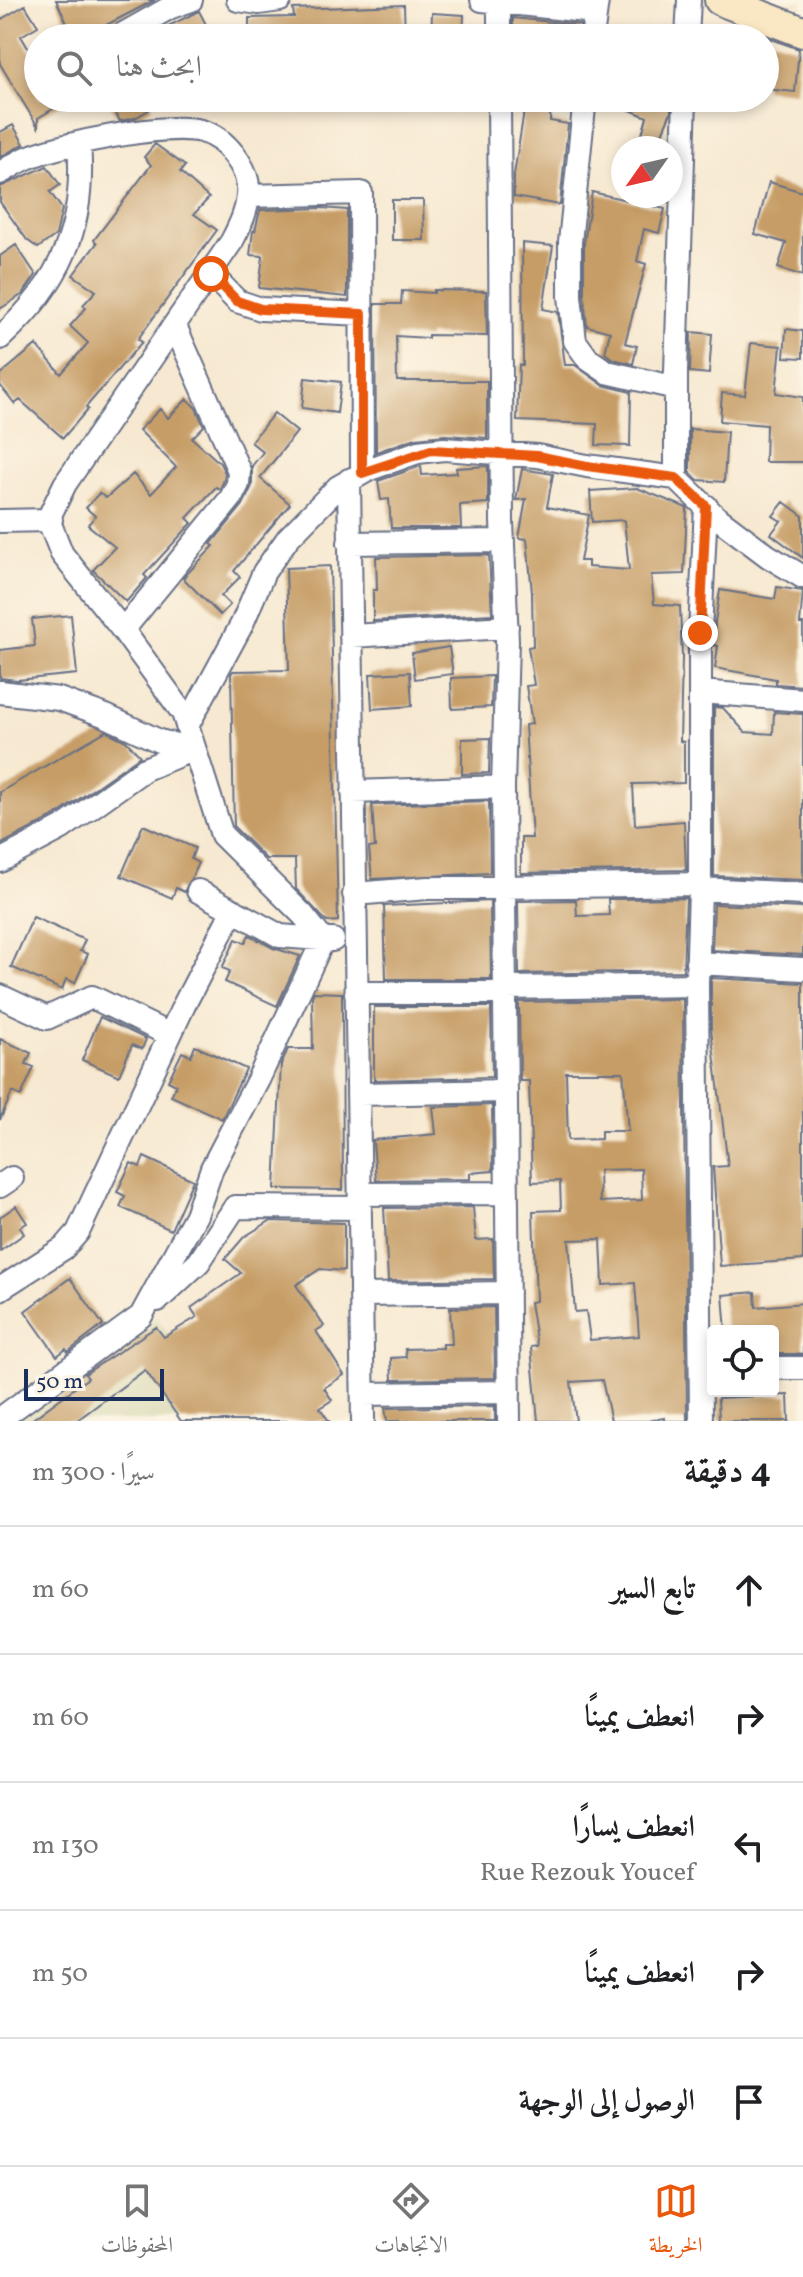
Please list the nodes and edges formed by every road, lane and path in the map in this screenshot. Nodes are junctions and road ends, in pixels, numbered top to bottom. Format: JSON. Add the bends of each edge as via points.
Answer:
{"nodes":[{"id":1,"x":238,"y":0,"type":"edge"},
{"id":2,"x":280,"y":0,"type":"edge"},
{"id":3,"x":689,"y":0,"type":"edge"},
{"id":4,"x":720,"y":0,"type":"edge"},
{"id":5,"x":493,"y":1,"type":"edge"},
{"id":6,"x":177,"y":2,"type":"edge"},
{"id":7,"x":595,"y":6,"type":"edge"},
{"id":8,"x":140,"y":24,"type":"edge"},
{"id":9,"x":497,"y":24,"type":"edge"},
{"id":10,"x":688,"y":24,"type":"edge"},
{"id":11,"x":803,"y":32,"type":"edge"},
{"id":12,"x":499,"y":112,"type":"edge"},
{"id":13,"x":584,"y":112,"type":"edge"},
{"id":14,"x":685,"y":112,"type":"edge"},
{"id":15,"x":79,"y":144,"type":"junction"},
{"id":16,"x":0,"y":173,"type":"edge"},
{"id":17,"x":248,"y":196,"type":"junction"},
{"id":18,"x":211,"y":274,"type":"junction"},
{"id":19,"x":362,"y":314,"type":"junction"},
{"id":20,"x":175,"y":326,"type":"junction"},
{"id":21,"x":0,"y":338,"type":"edge"},
{"id":22,"x":676,"y":388,"type":"junction"},
{"id":23,"x":501,"y":453,"type":"junction"},
{"id":24,"x":356,"y":476,"type":"junction"},
{"id":25,"x":676,"y":478,"type":"junction"},
{"id":26,"x":706,"y":506,"type":"junction"},
{"id":27,"x":51,"y":520,"type":"junction"},
{"id":28,"x":0,"y":521,"type":"edge"},
{"id":29,"x":503,"y":541,"type":"junction"},
{"id":30,"x":349,"y":543,"type":"junction"},
{"id":31,"x":803,"y":577,"type":"edge"},
{"id":32,"x":507,"y":627,"type":"junction"},
{"id":33,"x":123,"y":630,"type":"junction"},
{"id":34,"x":351,"y":636,"type":"junction"},
{"id":35,"x":0,"y":692,"type":"edge"},
{"id":36,"x":700,"y":692,"type":"junction"},
{"id":37,"x":803,"y":700,"type":"edge"},
{"id":38,"x":187,"y":726,"type":"junction"},
{"id":39,"x":194,"y":749,"type":"junction"},
{"id":40,"x":503,"y":787,"type":"junction"},
{"id":41,"x":353,"y":792,"type":"junction"},
{"id":42,"x":0,"y":861,"type":"edge"},
{"id":43,"x":700,"y":886,"type":"junction"},
{"id":44,"x":504,"y":887,"type":"junction"},
{"id":45,"x":198,"y":891,"type":"dead end"},
{"id":46,"x":354,"y":894,"type":"junction"},
{"id":47,"x":803,"y":894,"type":"edge"},
{"id":48,"x":233,"y":910,"type":"junction"},
{"id":49,"x":323,"y":940,"type":"junction"},
{"id":50,"x":356,"y":940,"type":"junction"},
{"id":51,"x":803,"y":969,"type":"edge"},
{"id":52,"x":697,"y":974,"type":"junction"},
{"id":53,"x":506,"y":990,"type":"junction"},
{"id":54,"x":356,"y":993,"type":"junction"},
{"id":55,"x":0,"y":996,"type":"edge"},
{"id":56,"x":170,"y":1035,"type":"junction"},
{"id":57,"x":506,"y":1091,"type":"junction"},
{"id":58,"x":358,"y":1094,"type":"junction"},
{"id":59,"x":507,"y":1193,"type":"junction"},
{"id":60,"x":360,"y":1201,"type":"junction"},
{"id":61,"x":0,"y":1289,"type":"edge"},
{"id":62,"x":508,"y":1293,"type":"junction"},
{"id":63,"x":362,"y":1295,"type":"junction"},
{"id":64,"x":141,"y":1316,"type":"junction"},
{"id":65,"x":707,"y":1368,"type":"edge"},
{"id":66,"x":779,"y":1368,"type":"edge"},
{"id":67,"x":803,"y":1368,"type":"edge"},
{"id":68,"x":509,"y":1392,"type":"junction"},
{"id":69,"x":363,"y":1394,"type":"junction"},
{"id":70,"x":0,"y":1419,"type":"edge"},
{"id":71,"x":363,"y":1421,"type":"edge"},
{"id":72,"x":509,"y":1421,"type":"edge"},
{"id":73,"x":701,"y":1421,"type":"edge"}],
"edges":[{"from":1,"to":2,"type":"street"},
{"from":3,"to":10,"type":"street"},
{"from":4,"to":11,"type":"main road"},
{"from":5,"to":7,"type":"street"},
{"from":5,"to":9,"type":"street"},
{"from":6,"to":8,"type":"street"},
{"from":12,"to":23,"type":"street"},
{"from":13,"to":22,"type":"street","via":[[570,242],[575,341],[607,372]]},
{"from":14,"to":22,"type":"street"},
{"from":15,"to":16,"type":"street","via":[[28,157]]},
{"from":15,"to":17,"type":"street","via":[[167,129],[201,131],[230,150],[245,175]]},
{"from":15,"to":21,"type":"street","via":[[81,197],[71,242],[41,295]]},
{"from":17,"to":18,"type":"street","via":[[232,241]]},
{"from":17,"to":19,"type":"street","via":[[361,193]]},
{"from":18,"to":19,"type":"street","via":[[237,301],[261,309]]},
{"from":18,"to":20,"type":"street"},
{"from":19,"to":24,"type":"street"},
{"from":20,"to":27,"type":"street","via":[[65,484]]},
{"from":20,"to":33,"type":"street","via":[[239,471],[238,484]]},
{"from":22,"to":25,"type":"street"},
{"from":23,"to":24,"type":"street","via":[[431,450]]},
{"from":23,"to":25,"type":"street"},
{"from":23,"to":29,"type":"street"},
{"from":24,"to":30,"type":"street"},
{"from":24,"to":38,"type":"street","via":[[327,496],[275,553]]},
{"from":25,"to":26,"type":"street"},
{"from":26,"to":31,"type":"street"},
{"from":26,"to":36,"type":"street"},
{"from":27,"to":28,"type":"street"},
{"from":27,"to":33,"type":"street","via":[[62,554]]},
{"from":29,"to":30,"type":"street"},
{"from":29,"to":32,"type":"street"},
{"from":30,"to":34,"type":"street"},
{"from":32,"to":34,"type":"street"},
{"from":32,"to":40,"type":"street"},
{"from":33,"to":38,"type":"street"},
{"from":34,"to":41,"type":"street"},
{"from":35,"to":39,"type":"street","via":[[59,699],[159,741]]},
{"from":36,"to":37,"type":"street"},
{"from":36,"to":43,"type":"street"},
{"from":38,"to":39,"type":"street"},
{"from":39,"to":42,"type":"street","via":[[145,769],[62,828]]},
{"from":39,"to":49,"type":"street","via":[[222,835]]},
{"from":40,"to":41,"type":"street"},
{"from":40,"to":44,"type":"street"},
{"from":41,"to":46,"type":"street"},
{"from":43,"to":44,"type":"street"},
{"from":43,"to":47,"type":"street"},
{"from":43,"to":52,"type":"street"},
{"from":44,"to":46,"type":"street"},
{"from":44,"to":53,"type":"street"},
{"from":45,"to":48,"type":"street"},
{"from":46,"to":50,"type":"street"},
{"from":48,"to":49,"type":"street","via":[[280,936]]},
{"from":48,"to":56,"type":"street"},
{"from":49,"to":50,"type":"street"},
{"from":49,"to":64,"type":"street","via":[[212,1168],[196,1215]]},
{"from":50,"to":54,"type":"street"},
{"from":51,"to":52,"type":"street"},
{"from":52,"to":53,"type":"street"},
{"from":52,"to":65,"type":"street"},
{"from":53,"to":54,"type":"street"},
{"from":53,"to":57,"type":"street"},
{"from":54,"to":58,"type":"street"},
{"from":55,"to":56,"type":"street","via":[[47,1018],[92,997]]},
{"from":56,"to":61,"type":"street","via":[[75,1237]]},
{"from":57,"to":58,"type":"street"},
{"from":57,"to":59,"type":"street"},
{"from":58,"to":60,"type":"street"},
{"from":59,"to":60,"type":"street"},
{"from":59,"to":62,"type":"street"},
{"from":60,"to":63,"type":"street"},
{"from":60,"to":64,"type":"street","via":[[235,1207],[199,1262]]},
{"from":62,"to":63,"type":"street"},
{"from":62,"to":68,"type":"street"},
{"from":63,"to":69,"type":"street"},
{"from":64,"to":70,"type":"street"},
{"from":65,"to":73,"type":"street"},
{"from":66,"to":67,"type":"street"},
{"from":68,"to":69,"type":"street"},
{"from":68,"to":72,"type":"street"},
{"from":69,"to":71,"type":"street"}]}
